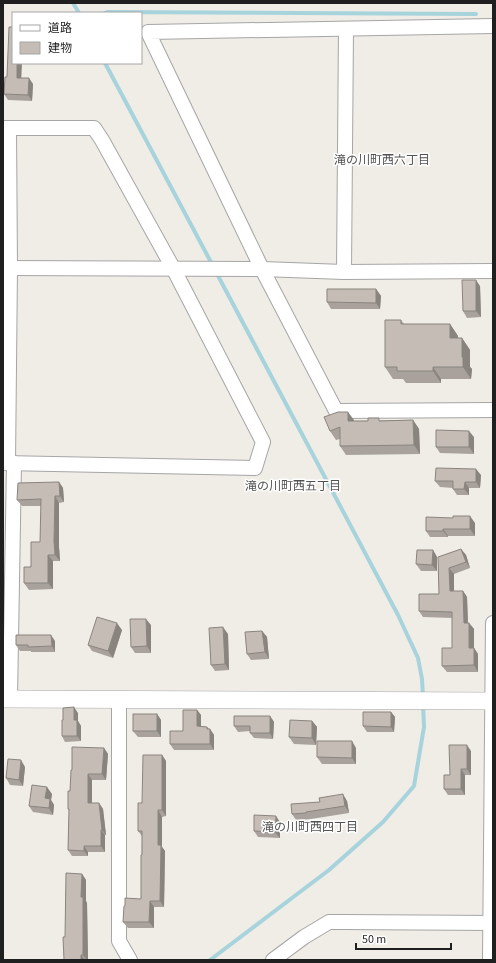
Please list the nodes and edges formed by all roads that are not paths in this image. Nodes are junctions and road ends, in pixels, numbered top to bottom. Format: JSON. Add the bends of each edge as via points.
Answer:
{"nodes":[{"id":1,"x":493,"y":26,"type":"edge"},
{"id":2,"x":346,"y":29,"type":"junction"},
{"id":3,"x":6,"y":128,"type":"edge"},
{"id":4,"x":6,"y":268,"type":"edge"},
{"id":5,"x":173,"y":268,"type":"junction"},
{"id":6,"x":262,"y":269,"type":"junction"},
{"id":7,"x":493,"y":271,"type":"edge"},
{"id":8,"x":344,"y":272,"type":"junction"},
{"id":9,"x":493,"y":410,"type":"edge"},
{"id":10,"x":8,"y":463,"type":"edge"},
{"id":11,"x":493,"y":623,"type":"edge"},
{"id":12,"x":6,"y":699,"type":"edge"},
{"id":13,"x":119,"y":699,"type":"junction"},
{"id":14,"x":493,"y":701,"type":"edge"},
{"id":15,"x":492,"y":923,"type":"edge"},
{"id":16,"x":130,"y":960,"type":"edge"},
{"id":17,"x":273,"y":960,"type":"edge"},
{"id":18,"x":490,"y":960,"type":"edge"}],
"edges":[{"from":1,"to":2,"type":"street"},
{"from":2,"to":6,"type":"street","via":[[148,32]]},
{"from":2,"to":8,"type":"street"},
{"from":3,"to":4,"type":"street"},
{"from":3,"to":5,"type":"street","via":[[94,128]]},
{"from":4,"to":5,"type":"street"},
{"from":4,"to":10,"type":"street"},
{"from":5,"to":6,"type":"street"},
{"from":5,"to":10,"type":"street","via":[[263,442],[255,468]]},
{"from":6,"to":8,"type":"street"},
{"from":6,"to":9,"type":"street","via":[[336,411]]},
{"from":7,"to":8,"type":"street"},
{"from":10,"to":12,"type":"street"},
{"from":11,"to":14,"type":"street"},
{"from":12,"to":13,"type":"street"},
{"from":13,"to":14,"type":"street"},
{"from":13,"to":16,"type":"street","via":[[119,941]]},
{"from":14,"to":15,"type":"street"},
{"from":15,"to":17,"type":"street","via":[[329,922]]},
{"from":15,"to":18,"type":"street"}]}
